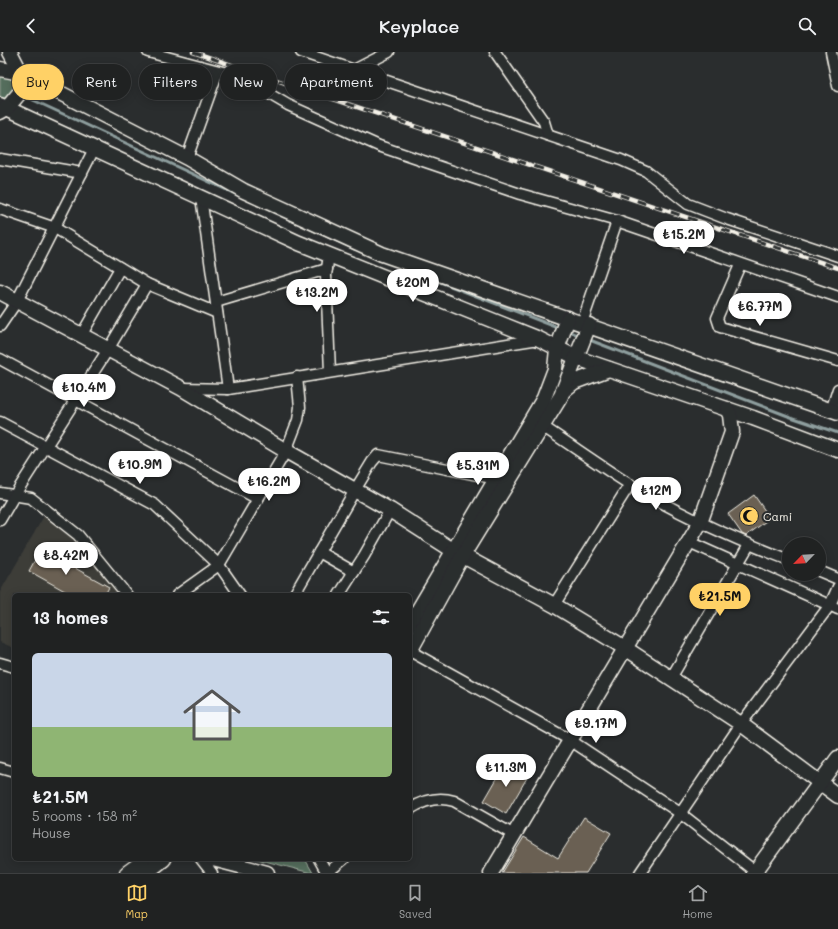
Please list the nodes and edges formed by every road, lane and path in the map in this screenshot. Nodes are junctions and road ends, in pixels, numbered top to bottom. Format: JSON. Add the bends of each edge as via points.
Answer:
{"nodes":[{"id":1,"x":10,"y":52,"type":"edge"},
{"id":2,"x":148,"y":52,"type":"edge"},
{"id":3,"x":301,"y":52,"type":"edge"},
{"id":4,"x":389,"y":52,"type":"edge"},
{"id":5,"x":495,"y":52,"type":"edge"},
{"id":6,"x":832,"y":52,"type":"edge"},
{"id":7,"x":16,"y":64,"type":"edge"},
{"id":8,"x":336,"y":64,"type":"edge"},
{"id":9,"x":366,"y":64,"type":"edge"},
{"id":10,"x":0,"y":69,"type":"edge"},
{"id":11,"x":12,"y":71,"type":"edge"},
{"id":12,"x":218,"y":71,"type":"junction"},
{"id":13,"x":387,"y":81,"type":"edge"},
{"id":14,"x":838,"y":86,"type":"edge"},
{"id":15,"x":64,"y":95,"type":"edge"},
{"id":16,"x":12,"y":99,"type":"edge"},
{"id":17,"x":2,"y":108,"type":"edge"},
{"id":18,"x":548,"y":135,"type":"junction"},
{"id":19,"x":94,"y":149,"type":"junction"},
{"id":20,"x":187,"y":158,"type":"junction"},
{"id":21,"x":0,"y":159,"type":"edge"},
{"id":22,"x":82,"y":173,"type":"junction"},
{"id":23,"x":201,"y":197,"type":"junction"},
{"id":24,"x":0,"y":208,"type":"edge"},
{"id":25,"x":617,"y":222,"type":"junction"},
{"id":26,"x":55,"y":228,"type":"junction"},
{"id":27,"x":329,"y":255,"type":"junction"},
{"id":28,"x":838,"y":256,"type":"edge"},
{"id":29,"x":740,"y":265,"type":"junction"},
{"id":30,"x":120,"y":268,"type":"junction"},
{"id":31,"x":327,"y":269,"type":"junction"},
{"id":32,"x":147,"y":284,"type":"junction"},
{"id":33,"x":0,"y":292,"type":"edge"},
{"id":34,"x":838,"y":297,"type":"edge"},
{"id":35,"x":17,"y":301,"type":"junction"},
{"id":36,"x":216,"y":302,"type":"junction"},
{"id":37,"x":217,"y":313,"type":"junction"},
{"id":38,"x":567,"y":322,"type":"junction"},
{"id":39,"x":0,"y":326,"type":"edge"},
{"id":40,"x":586,"y":327,"type":"junction"},
{"id":41,"x":82,"y":334,"type":"junction"},
{"id":42,"x":538,"y":339,"type":"junction"},
{"id":43,"x":558,"y":346,"type":"junction"},
{"id":44,"x":109,"y":348,"type":"junction"},
{"id":45,"x":578,"y":354,"type":"junction"},
{"id":46,"x":0,"y":359,"type":"edge"},
{"id":47,"x":838,"y":361,"type":"edge"},
{"id":48,"x":609,"y":369,"type":"junction"},
{"id":49,"x":330,"y":372,"type":"junction"},
{"id":50,"x":298,"y":378,"type":"junction"},
{"id":51,"x":181,"y":388,"type":"junction"},
{"id":52,"x":228,"y":389,"type":"junction"},
{"id":53,"x":838,"y":389,"type":"edge"},
{"id":54,"x":563,"y":391,"type":"junction"},
{"id":55,"x":76,"y":400,"type":"junction"},
{"id":56,"x":727,"y":409,"type":"junction"},
{"id":57,"x":835,"y":412,"type":"edge"},
{"id":58,"x":753,"y":418,"type":"junction"},
{"id":59,"x":0,"y":422,"type":"edge"},
{"id":60,"x":542,"y":426,"type":"junction"},
{"id":61,"x":732,"y":432,"type":"junction"},
{"id":62,"x":46,"y":446,"type":"junction"},
{"id":63,"x":838,"y":450,"type":"edge"},
{"id":64,"x":286,"y":451,"type":"junction"},
{"id":65,"x":497,"y":479,"type":"junction"},
{"id":66,"x":630,"y":484,"type":"junction"},
{"id":67,"x":355,"y":490,"type":"junction"},
{"id":68,"x":0,"y":493,"type":"edge"},
{"id":69,"x":14,"y":496,"type":"junction"},
{"id":70,"x":258,"y":499,"type":"junction"},
{"id":71,"x":390,"y":510,"type":"junction"},
{"id":72,"x":0,"y":520,"type":"edge"},
{"id":73,"x":700,"y":523,"type":"junction"},
{"id":74,"x":689,"y":542,"type":"junction"},
{"id":75,"x":749,"y":545,"type":"junction"},
{"id":76,"x":319,"y":552,"type":"junction"},
{"id":77,"x":459,"y":553,"type":"junction"},
{"id":78,"x":782,"y":557,"type":"edge"},
{"id":79,"x":738,"y":564,"type":"junction"},
{"id":80,"x":219,"y":565,"type":"junction"},
{"id":81,"x":354,"y":572,"type":"junction"},
{"id":82,"x":826,"y":574,"type":"edge"},
{"id":83,"x":838,"y":579,"type":"edge"},
{"id":84,"x":838,"y":587,"type":"edge"},
{"id":85,"x":125,"y":593,"type":"edge"},
{"id":86,"x":180,"y":593,"type":"edge"},
{"id":87,"x":239,"y":593,"type":"edge"},
{"id":88,"x":295,"y":593,"type":"edge"},
{"id":89,"x":340,"y":593,"type":"edge"},
{"id":90,"x":554,"y":605,"type":"junction"},
{"id":91,"x":834,"y":607,"type":"edge"},
{"id":92,"x":412,"y":621,"type":"edge"},
{"id":93,"x":412,"y":647,"type":"edge"},
{"id":94,"x":625,"y":648,"type":"junction"},
{"id":95,"x":412,"y":652,"type":"edge"},
{"id":96,"x":0,"y":663,"type":"edge"},
{"id":97,"x":12,"y":666,"type":"edge"},
{"id":98,"x":672,"y":678,"type":"junction"},
{"id":99,"x":741,"y":724,"type":"junction"},
{"id":100,"x":570,"y":740,"type":"junction"},
{"id":101,"x":838,"y":758,"type":"edge"},
{"id":102,"x":0,"y":768,"type":"edge"},
{"id":103,"x":12,"y":771,"type":"edge"},
{"id":104,"x":821,"y":783,"type":"junction"},
{"id":105,"x":838,"y":796,"type":"edge"},
{"id":106,"x":412,"y":808,"type":"edge"},
{"id":107,"x":680,"y":813,"type":"junction"},
{"id":108,"x":514,"y":834,"type":"junction"},
{"id":109,"x":143,"y":861,"type":"edge"},
{"id":110,"x":161,"y":861,"type":"edge"},
{"id":111,"x":203,"y":861,"type":"edge"},
{"id":112,"x":221,"y":861,"type":"edge"},
{"id":113,"x":320,"y":861,"type":"edge"},
{"id":114,"x":342,"y":861,"type":"edge"},
{"id":115,"x":755,"y":872,"type":"edge"},
{"id":116,"x":127,"y":873,"type":"edge"},
{"id":117,"x":146,"y":873,"type":"edge"},
{"id":118,"x":212,"y":873,"type":"edge"},
{"id":119,"x":267,"y":873,"type":"edge"},
{"id":120,"x":327,"y":873,"type":"edge"},
{"id":121,"x":491,"y":873,"type":"edge"},
{"id":122,"x":640,"y":873,"type":"edge"}],
"edges":[{"from":1,"to":7,"type":"street"},
{"from":2,"to":12,"type":"street"},
{"from":3,"to":8,"type":"street"},
{"from":4,"to":9,"type":"street"},
{"from":5,"to":18,"type":"street","via":[[544,122]]},
{"from":6,"to":14,"type":"street"},
{"from":10,"to":11,"type":"street"},
{"from":12,"to":20,"type":"street"},
{"from":12,"to":25,"type":"street","via":[[245,80],[288,105],[379,146],[520,194]]},
{"from":13,"to":18,"type":"street"},
{"from":15,"to":20,"type":"street"},
{"from":16,"to":17,"type":"street"},
{"from":17,"to":19,"type":"street"},
{"from":18,"to":28,"type":"street","via":[[622,160],[646,171],[688,204],[727,220]]},
{"from":19,"to":22,"type":"street"},
{"from":19,"to":23,"type":"street"},
{"from":20,"to":38,"type":"street","via":[[244,191],[382,254]]},
{"from":21,"to":22,"type":"street"},
{"from":22,"to":26,"type":"street"},
{"from":23,"to":27,"type":"street"},
{"from":23,"to":36,"type":"street"},
{"from":24,"to":26,"type":"street"},
{"from":25,"to":29,"type":"street","via":[[696,247]]},
{"from":25,"to":40,"type":"street"},
{"from":26,"to":30,"type":"street"},
{"from":26,"to":35,"type":"street"},
{"from":27,"to":31,"type":"street"},
{"from":27,"to":42,"type":"street"},
{"from":29,"to":34,"type":"street"},
{"from":29,"to":47,"type":"street","via":[[717,318],[720,326]]},
{"from":30,"to":32,"type":"street"},
{"from":30,"to":41,"type":"street"},
{"from":31,"to":36,"type":"street"},
{"from":31,"to":49,"type":"street"},
{"from":32,"to":37,"type":"street"},
{"from":32,"to":44,"type":"street"},
{"from":33,"to":35,"type":"street"},
{"from":35,"to":39,"type":"street"},
{"from":35,"to":41,"type":"street"},
{"from":36,"to":37,"type":"street"},
{"from":37,"to":52,"type":"street"},
{"from":38,"to":40,"type":"street"},
{"from":38,"to":43,"type":"street"},
{"from":40,"to":45,"type":"street"},
{"from":40,"to":57,"type":"street"},
{"from":41,"to":44,"type":"street"},
{"from":42,"to":43,"type":"street"},
{"from":42,"to":49,"type":"street"},
{"from":43,"to":45,"type":"street"},
{"from":43,"to":65,"type":"street","via":[[555,369],[544,398]]},
{"from":44,"to":51,"type":"street"},
{"from":44,"to":55,"type":"street"},
{"from":45,"to":48,"type":"street"},
{"from":45,"to":54,"type":"street"},
{"from":46,"to":55,"type":"street"},
{"from":48,"to":54,"type":"street","via":[[574,382]]},
{"from":48,"to":56,"type":"street"},
{"from":49,"to":50,"type":"street"},
{"from":50,"to":52,"type":"street"},
{"from":50,"to":64,"type":"street","via":[[298,420]]},
{"from":51,"to":52,"type":"street"},
{"from":51,"to":64,"type":"street"},
{"from":53,"to":57,"type":"street"},
{"from":54,"to":60,"type":"street"},
{"from":55,"to":62,"type":"street"},
{"from":55,"to":70,"type":"street"},
{"from":56,"to":58,"type":"street"},
{"from":56,"to":61,"type":"street","via":[[732,421]]},
{"from":58,"to":61,"type":"street"},
{"from":58,"to":63,"type":"street"},
{"from":59,"to":62,"type":"street"},
{"from":60,"to":66,"type":"street"},
{"from":60,"to":77,"type":"street"},
{"from":61,"to":73,"type":"street"},
{"from":62,"to":69,"type":"street"},
{"from":62,"to":80,"type":"street","via":[[155,506]]},
{"from":64,"to":67,"type":"street"},
{"from":64,"to":70,"type":"street"},
{"from":65,"to":67,"type":"street","via":[[378,455]]},
{"from":65,"to":77,"type":"street"},
{"from":66,"to":73,"type":"street"},
{"from":66,"to":90,"type":"street"},
{"from":67,"to":71,"type":"street"},
{"from":67,"to":76,"type":"street"},
{"from":68,"to":69,"type":"street"},
{"from":69,"to":72,"type":"street"},
{"from":69,"to":85,"type":"street","via":[[31,498],[78,535]]},
{"from":70,"to":80,"type":"street"},
{"from":71,"to":77,"type":"street"},
{"from":71,"to":81,"type":"street"},
{"from":73,"to":74,"type":"street"},
{"from":73,"to":75,"type":"street"},
{"from":74,"to":79,"type":"street"},
{"from":74,"to":94,"type":"street"},
{"from":75,"to":78,"type":"street"},
{"from":75,"to":79,"type":"street"},
{"from":76,"to":81,"type":"street"},
{"from":76,"to":88,"type":"street"},
{"from":77,"to":90,"type":"street"},
{"from":77,"to":92,"type":"street"},
{"from":77,"to":93,"type":"street"},
{"from":79,"to":91,"type":"street"},
{"from":79,"to":98,"type":"street"},
{"from":80,"to":86,"type":"street"},
{"from":80,"to":87,"type":"street"},
{"from":81,"to":89,"type":"street"},
{"from":82,"to":83,"type":"street"},
{"from":84,"to":91,"type":"street"},
{"from":90,"to":94,"type":"street"},
{"from":91,"to":99,"type":"street"},
{"from":94,"to":98,"type":"street"},
{"from":94,"to":100,"type":"street"},
{"from":95,"to":100,"type":"street"},
{"from":96,"to":97,"type":"street"},
{"from":98,"to":99,"type":"street"},
{"from":99,"to":104,"type":"street"},
{"from":99,"to":107,"type":"street"},
{"from":100,"to":107,"type":"street"},
{"from":100,"to":108,"type":"street"},
{"from":101,"to":104,"type":"street"},
{"from":102,"to":103,"type":"street"},
{"from":104,"to":105,"type":"street"},
{"from":104,"to":115,"type":"street"},
{"from":106,"to":108,"type":"street","via":[[437,798],[445,798]]},
{"from":107,"to":115,"type":"street"},
{"from":107,"to":122,"type":"street"},
{"from":108,"to":121,"type":"street"},
{"from":109,"to":116,"type":"street"},
{"from":110,"to":117,"type":"street"},
{"from":111,"to":118,"type":"street"},
{"from":112,"to":119,"type":"street"},
{"from":113,"to":120,"type":"street"},
{"from":114,"to":120,"type":"street"}]}
